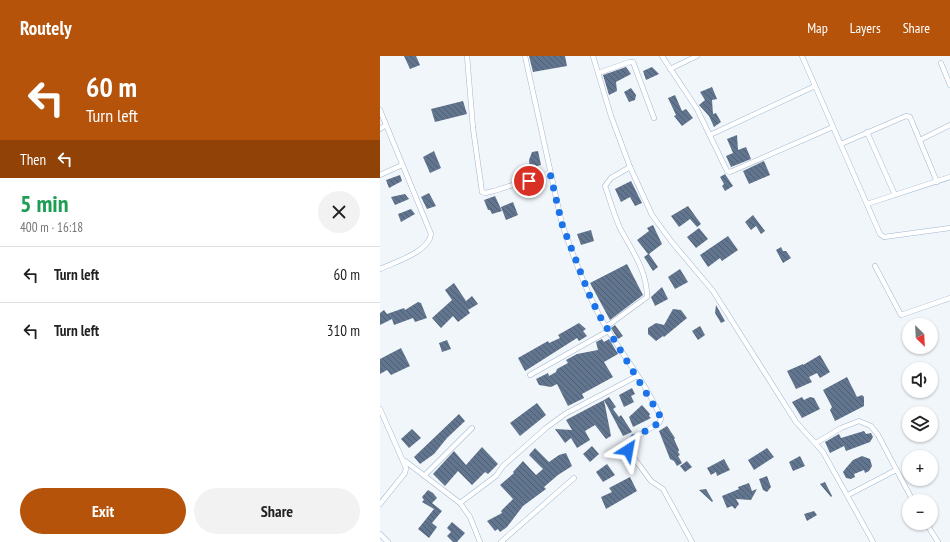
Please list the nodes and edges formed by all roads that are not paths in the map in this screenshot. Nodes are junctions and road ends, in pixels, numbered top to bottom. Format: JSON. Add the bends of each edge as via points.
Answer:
{"nodes":[{"id":1,"x":467,"y":56,"type":"edge"},
{"id":2,"x":525,"y":56,"type":"edge"},
{"id":3,"x":593,"y":56,"type":"edge"},
{"id":4,"x":662,"y":56,"type":"edge"},
{"id":5,"x":697,"y":56,"type":"edge"},
{"id":6,"x":802,"y":56,"type":"edge"},
{"id":7,"x":941,"y":63,"type":"dead end"},
{"id":8,"x":670,"y":68,"type":"junction"},
{"id":9,"x":598,"y":74,"type":"junction"},
{"id":10,"x":950,"y":85,"type":"edge"},
{"id":11,"x":815,"y":86,"type":"junction"},
{"id":12,"x":380,"y":110,"type":"edge"},
{"id":13,"x":654,"y":118,"type":"dead end"},
{"id":14,"x":950,"y":125,"type":"edge"},
{"id":15,"x":386,"y":126,"type":"junction"},
{"id":16,"x":833,"y":127,"type":"junction"},
{"id":17,"x":380,"y":128,"type":"edge"},
{"id":18,"x":867,"y":132,"type":"junction"},
{"id":19,"x":710,"y":135,"type":"junction"},
{"id":20,"x":920,"y":140,"type":"junction"},
{"id":21,"x":841,"y":144,"type":"junction"},
{"id":22,"x":402,"y":165,"type":"junction"},
{"id":23,"x":630,"y":167,"type":"junction"},
{"id":24,"x":550,"y":173,"type":"junction"},
{"id":25,"x":380,"y":175,"type":"edge"},
{"id":26,"x":950,"y":177,"type":"edge"},
{"id":27,"x":936,"y":182,"type":"junction"},
{"id":28,"x":895,"y":195,"type":"junction"},
{"id":29,"x":867,"y":204,"type":"junction"},
{"id":30,"x":950,"y":228,"type":"edge"},
{"id":31,"x":875,"y":266,"type":"dead end"},
{"id":32,"x":380,"y":269,"type":"edge"},
{"id":33,"x":950,"y":298,"type":"edge"},
{"id":34,"x":607,"y":329,"type":"junction"},
{"id":35,"x":530,"y":375,"type":"dead end"},
{"id":36,"x":637,"y":376,"type":"junction"},
{"id":37,"x":380,"y":409,"type":"edge"},
{"id":38,"x":381,"y":414,"type":"edge"},
{"id":39,"x":472,"y":428,"type":"dead end"},
{"id":40,"x":816,"y":443,"type":"junction"},
{"id":41,"x":405,"y":461,"type":"junction"},
{"id":42,"x":896,"y":470,"type":"junction"},
{"id":43,"x":424,"y":476,"type":"junction"},
{"id":44,"x":574,"y":478,"type":"dead end"},
{"id":45,"x":909,"y":494,"type":"edge"},
{"id":46,"x":848,"y":495,"type":"junction"},
{"id":47,"x":460,"y":503,"type":"junction"},
{"id":48,"x":380,"y":504,"type":"edge"},
{"id":49,"x":930,"y":530,"type":"edge"},
{"id":50,"x":380,"y":534,"type":"edge"},
{"id":51,"x":388,"y":542,"type":"edge"},
{"id":52,"x":480,"y":542,"type":"edge"},
{"id":53,"x":501,"y":542,"type":"edge"},
{"id":54,"x":692,"y":542,"type":"edge"},
{"id":55,"x":873,"y":542,"type":"edge"},
{"id":56,"x":938,"y":542,"type":"edge"}],
"edges":[{"from":1,"to":24,"type":"street","via":[[482,192],[494,191]]},
{"from":2,"to":24,"type":"street"},
{"from":3,"to":9,"type":"street"},
{"from":4,"to":8,"type":"street"},
{"from":5,"to":8,"type":"street"},
{"from":6,"to":11,"type":"street"},
{"from":7,"to":10,"type":"street"},
{"from":8,"to":19,"type":"street","via":[[697,109]]},
{"from":9,"to":13,"type":"street","via":[[633,62]]},
{"from":9,"to":23,"type":"street"},
{"from":11,"to":16,"type":"street"},
{"from":11,"to":19,"type":"street"},
{"from":12,"to":15,"type":"street"},
{"from":14,"to":20,"type":"street"},
{"from":15,"to":17,"type":"street"},
{"from":15,"to":22,"type":"street"},
{"from":16,"to":19,"type":"street","via":[[730,172],[727,171]]},
{"from":16,"to":21,"type":"street"},
{"from":18,"to":20,"type":"street","via":[[906,116],[910,117]]},
{"from":18,"to":21,"type":"street"},
{"from":18,"to":28,"type":"street"},
{"from":20,"to":27,"type":"street"},
{"from":21,"to":29,"type":"street"},
{"from":22,"to":25,"type":"street"},
{"from":22,"to":32,"type":"street","via":[[431,234],[430,240],[422,249]]},
{"from":23,"to":34,"type":"street","via":[[611,178],[605,186],[619,226],[642,268],[647,297]]},
{"from":23,"to":40,"type":"street","via":[[658,225],[713,291],[796,422]]},
{"from":24,"to":34,"type":"street","via":[[569,244],[589,294]]},
{"from":26,"to":27,"type":"street"},
{"from":27,"to":28,"type":"street"},
{"from":28,"to":29,"type":"street"},
{"from":29,"to":30,"type":"street","via":[[876,227],[884,237]]},
{"from":31,"to":33,"type":"street","via":[[902,315]]},
{"from":34,"to":35,"type":"street"},
{"from":34,"to":36,"type":"street"},
{"from":36,"to":47,"type":"street","via":[[565,414],[503,466],[496,476]]},
{"from":36,"to":54,"type":"street","via":[[661,419],[659,423],[630,440],[628,450],[651,481],[663,489]]},
{"from":37,"to":38,"type":"street"},
{"from":38,"to":41,"type":"street"},
{"from":39,"to":43,"type":"street"},
{"from":40,"to":42,"type":"street","via":[[841,428],[859,421],[864,422],[878,435]]},
{"from":40,"to":46,"type":"street"},
{"from":41,"to":43,"type":"street"},
{"from":41,"to":48,"type":"street","via":[[405,473]]},
{"from":42,"to":45,"type":"street"},
{"from":42,"to":46,"type":"street"},
{"from":43,"to":47,"type":"street"},
{"from":44,"to":53,"type":"street"},
{"from":46,"to":55,"type":"street"},
{"from":47,"to":52,"type":"street","via":[[470,517]]},
{"from":49,"to":56,"type":"street"},
{"from":50,"to":51,"type":"street"}]}
